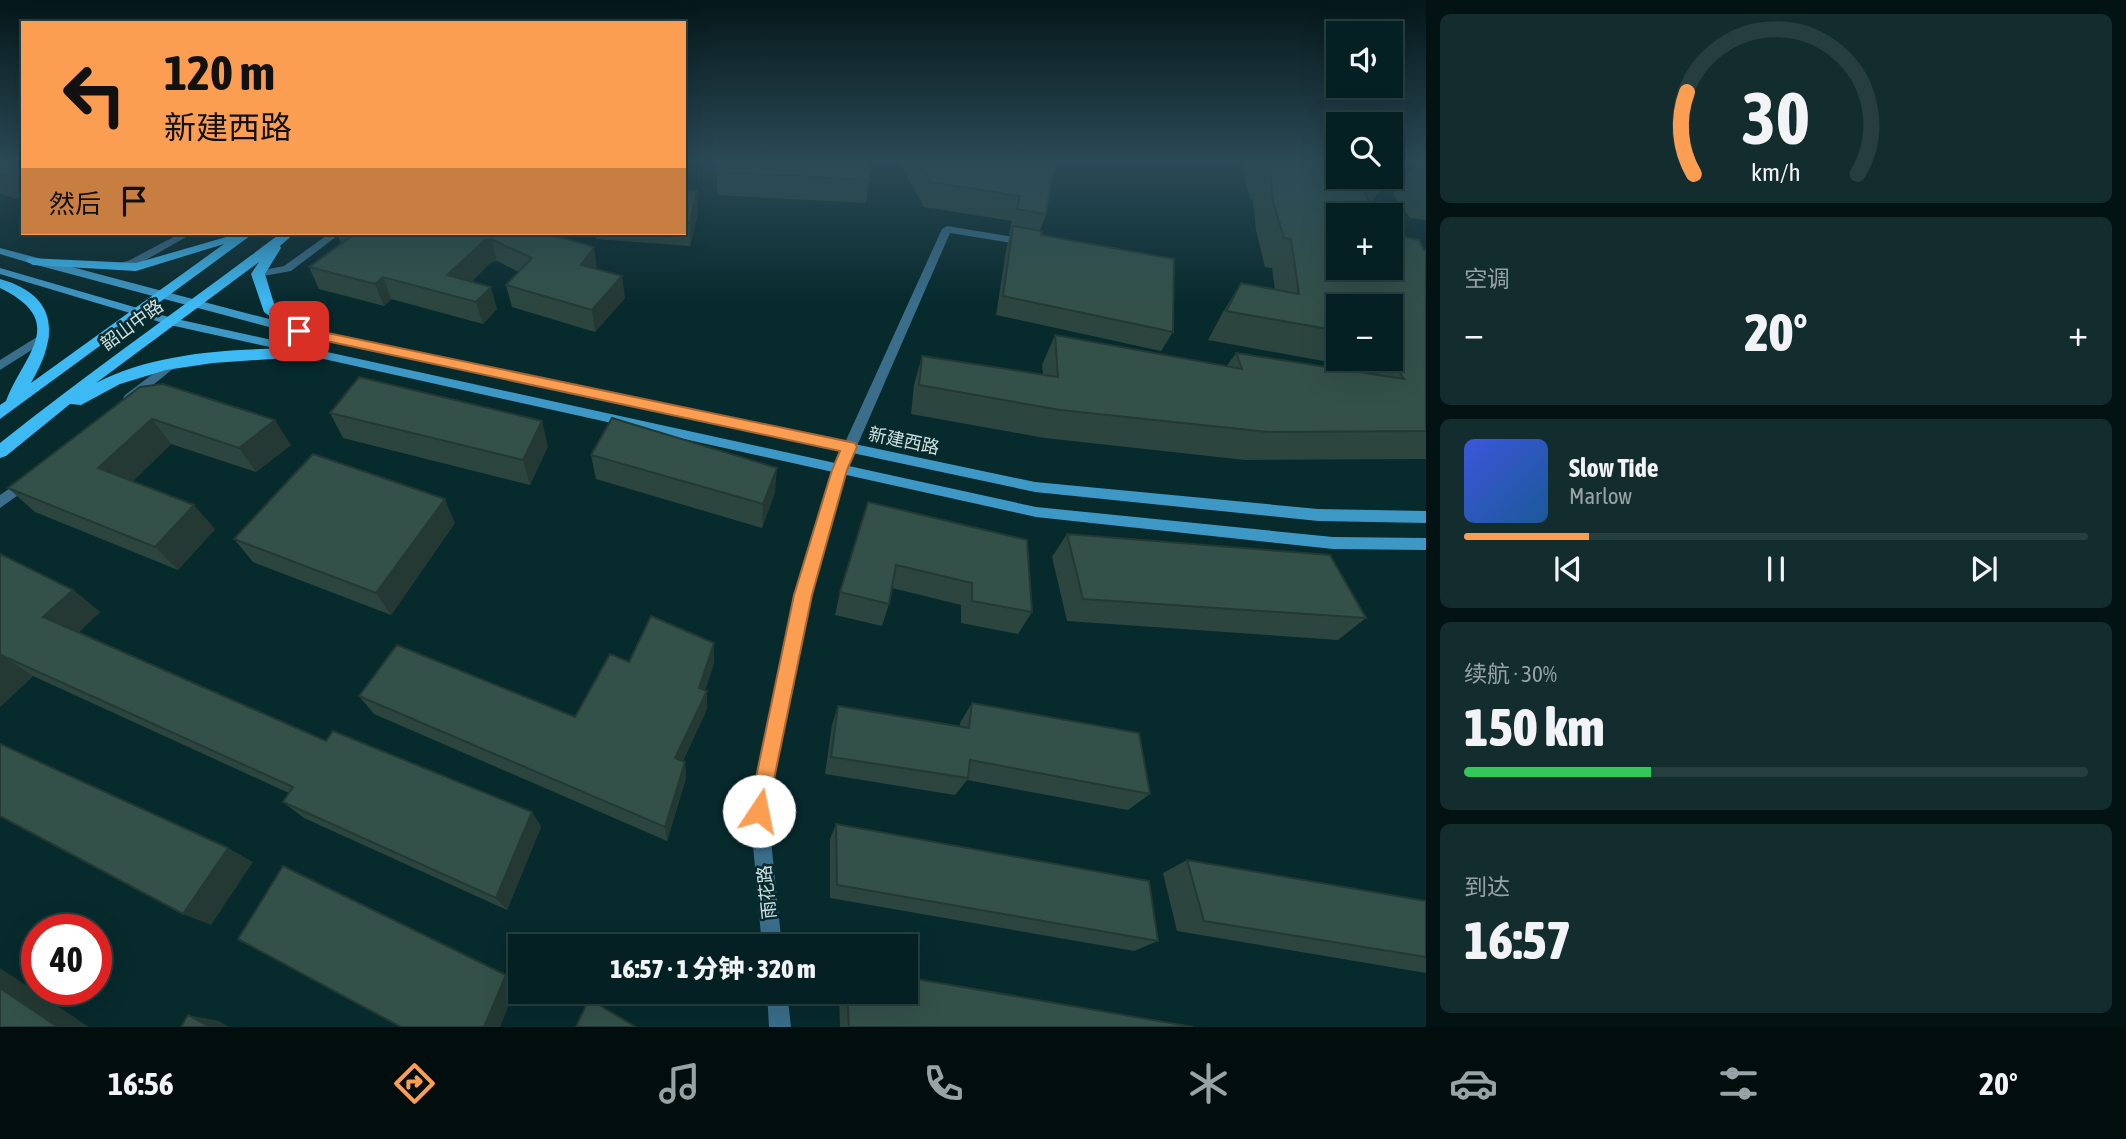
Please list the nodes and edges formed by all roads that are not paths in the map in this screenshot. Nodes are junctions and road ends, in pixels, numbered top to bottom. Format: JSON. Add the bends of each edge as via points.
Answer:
{"nodes":[{"id":1,"x":184,"y":235,"type":"edge"},
{"id":2,"x":241,"y":235,"type":"edge"},
{"id":3,"x":244,"y":235,"type":"edge"},
{"id":4,"x":285,"y":235,"type":"edge"},
{"id":5,"x":333,"y":235,"type":"edge"},
{"id":6,"x":1037,"y":245,"type":"edge"},
{"id":7,"x":0,"y":251,"type":"edge"},
{"id":8,"x":33,"y":261,"type":"junction"},
{"id":9,"x":109,"y":267,"type":"junction"},
{"id":10,"x":0,"y":271,"type":"edge"},
{"id":11,"x":258,"y":274,"type":"junction"},
{"id":12,"x":0,"y":283,"type":"edge"},
{"id":13,"x":159,"y":297,"type":"junction"},
{"id":14,"x":196,"y":304,"type":"junction"},
{"id":15,"x":139,"y":313,"type":"junction"},
{"id":16,"x":170,"y":321,"type":"junction"},
{"id":17,"x":299,"y":331,"type":"junction"},
{"id":18,"x":45,"y":336,"type":"junction"},
{"id":19,"x":309,"y":353,"type":"junction"},
{"id":20,"x":170,"y":365,"type":"junction"},
{"id":21,"x":0,"y":366,"type":"edge"},
{"id":22,"x":117,"y":408,"type":"edge"},
{"id":23,"x":5,"y":410,"type":"edge"},
{"id":24,"x":36,"y":423,"type":"junction"},
{"id":25,"x":849,"y":447,"type":"junction"},
{"id":26,"x":0,"y":452,"type":"edge"},
{"id":27,"x":840,"y":470,"type":"junction"},
{"id":28,"x":32,"y":477,"type":"edge"},
{"id":29,"x":0,"y":503,"type":"edge"},
{"id":30,"x":1426,"y":517,"type":"edge"},
{"id":31,"x":1426,"y":544,"type":"edge"},
{"id":32,"x":771,"y":934,"type":"edge"},
{"id":33,"x":778,"y":1004,"type":"edge"},
{"id":34,"x":780,"y":1027,"type":"edge"}],
"edges":[{"from":1,"to":9,"type":"street","via":[[134,263]]},
{"from":2,"to":9,"type":"main road","via":[[136,267]]},
{"from":3,"to":13,"type":"main road","name":"韶山中路"},
{"from":4,"to":11,"type":"main road"},
{"from":4,"to":14,"type":"main road","name":"韶山中路"},
{"from":5,"to":11,"type":"street","via":[[287,269]]},
{"from":6,"to":25,"type":"street","name":"雨花路","via":[[947,229]]},
{"from":7,"to":8,"type":"main road","name":"新建西路"},
{"from":8,"to":9,"type":"main road"},
{"from":8,"to":13,"type":"main road","name":"新建西路"},
{"from":10,"to":15,"type":"main road"},
{"from":11,"to":17,"type":"main road","via":[[269,309]]},
{"from":12,"to":18,"type":"main road","via":[[32,300],[46,323]]},
{"from":13,"to":14,"type":"main road","name":"新建西路"},
{"from":13,"to":15,"type":"main road","name":"韶山中路"},
{"from":14,"to":16,"type":"main road","name":"韶山中路"},
{"from":14,"to":17,"type":"main road","name":"新建西路"},
{"from":15,"to":16,"type":"main road"},
{"from":15,"to":23,"type":"main road","name":"韶山中路"},
{"from":16,"to":19,"type":"main road"},
{"from":16,"to":24,"type":"main road","name":"韶山中路"},
{"from":17,"to":25,"type":"main road","name":"新建西路"},
{"from":18,"to":21,"type":"street"},
{"from":18,"to":23,"type":"main road","via":[[35,362]]},
{"from":19,"to":20,"type":"main road","via":[[223,355]]},
{"from":19,"to":27,"type":"main road"},
{"from":20,"to":22,"type":"street"},
{"from":20,"to":24,"type":"main road","via":[[118,378]]},
{"from":24,"to":26,"type":"main road","name":"韶山中路"},
{"from":25,"to":27,"type":"street","name":"雨花路"},
{"from":25,"to":30,"type":"main road","name":"新建西路","via":[[1035,487],[1318,515]]},
{"from":27,"to":31,"type":"main road","via":[[1036,512],[1333,543]]},
{"from":27,"to":32,"type":"street","name":"雨花路","via":[[803,595],[759,811]]},
{"from":28,"to":29,"type":"street"},
{"from":33,"to":34,"type":"street"}]}
